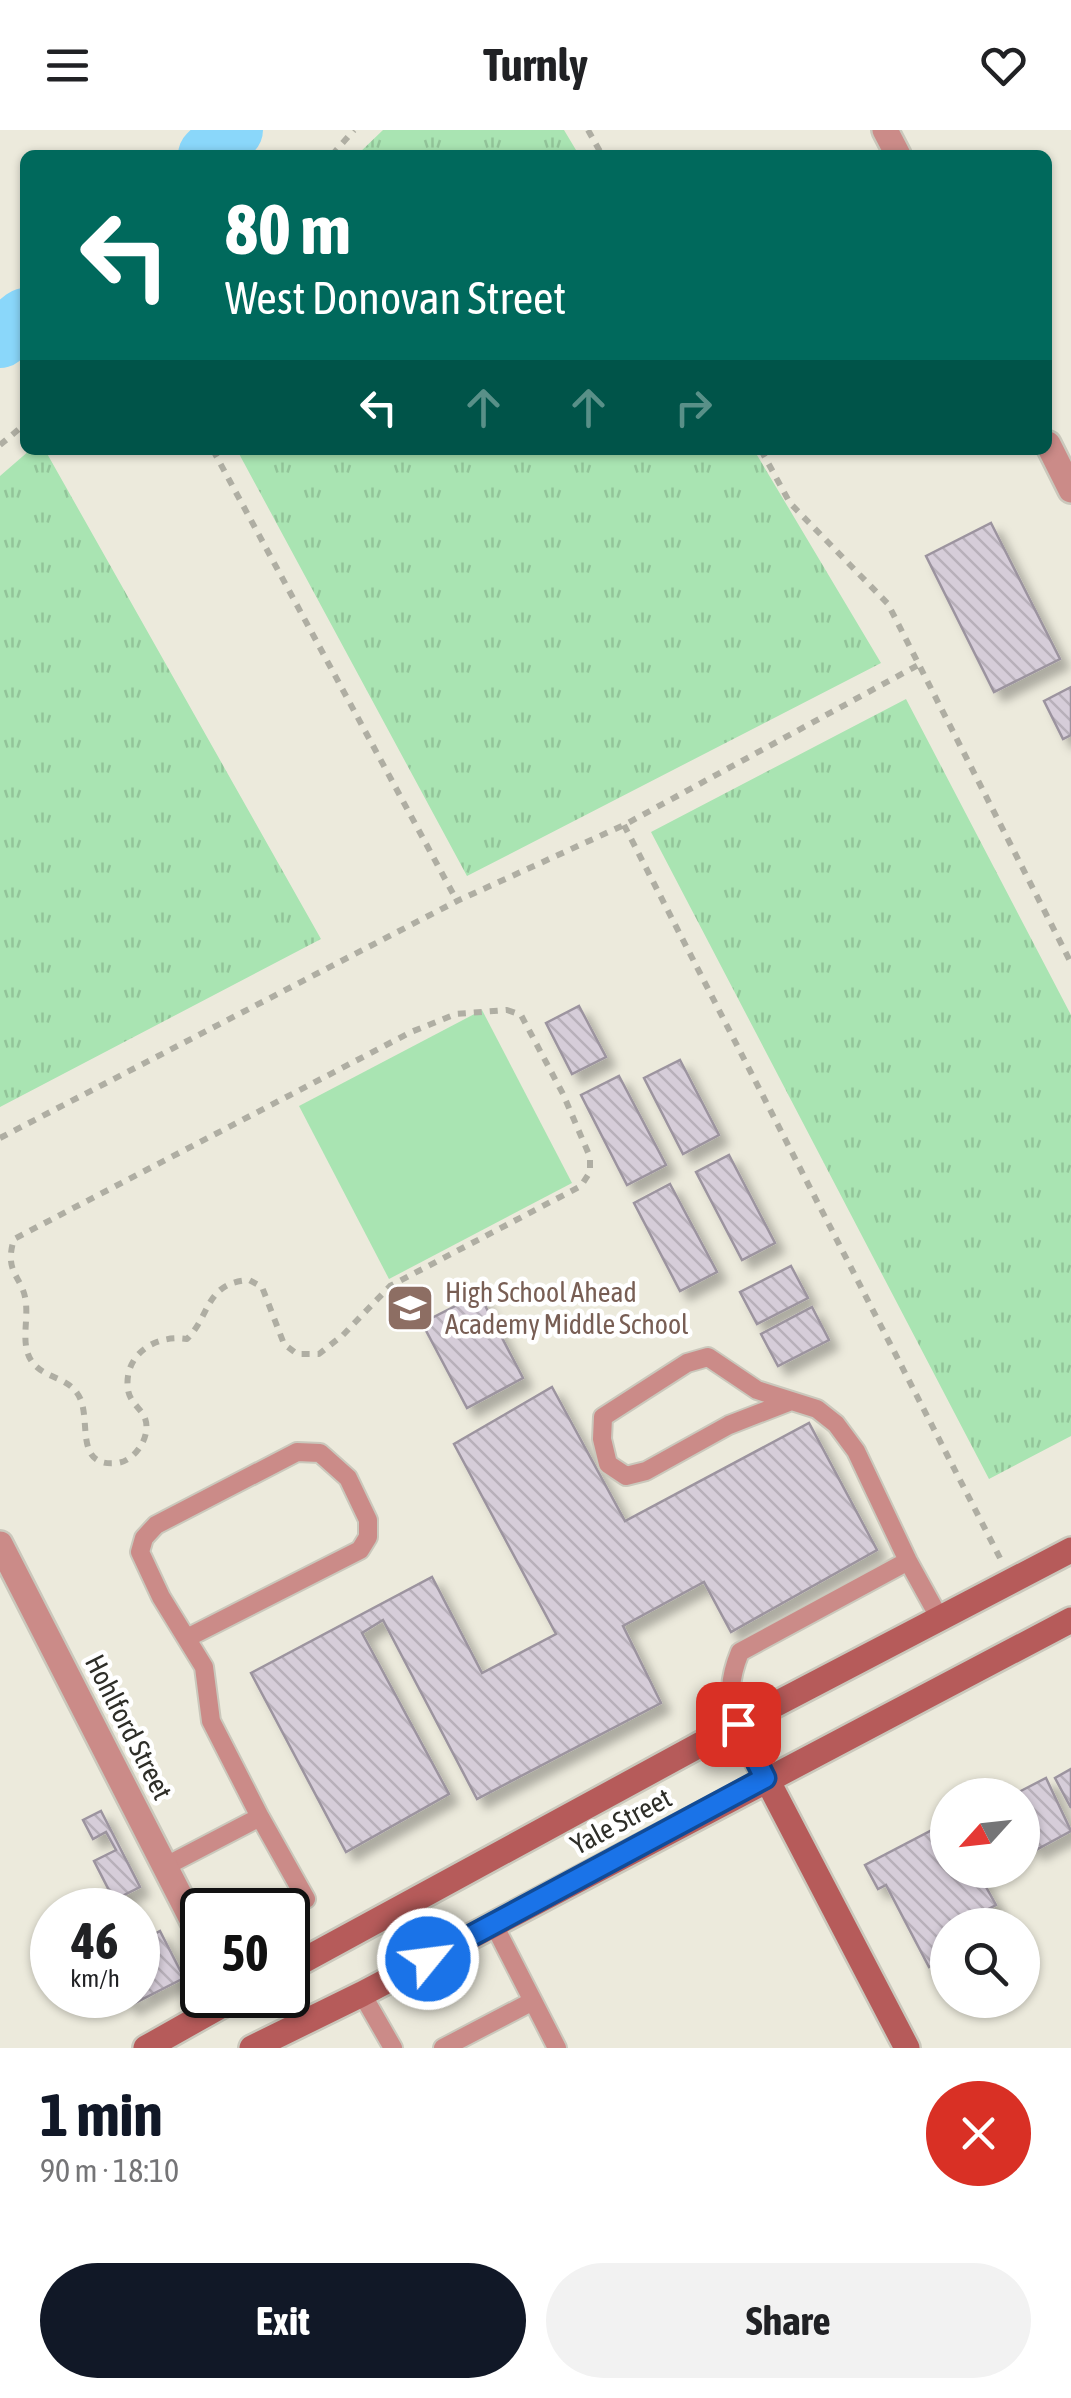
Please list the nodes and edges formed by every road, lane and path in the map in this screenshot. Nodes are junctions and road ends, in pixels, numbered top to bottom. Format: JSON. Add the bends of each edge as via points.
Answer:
{"nodes":[{"id":1,"x":354,"y":130,"type":"edge"},
{"id":2,"x":336,"y":150,"type":"edge"},
{"id":3,"x":20,"y":428,"type":"edge"},
{"id":4,"x":0,"y":444,"type":"edge"},
{"id":5,"x":1052,"y":452,"type":"edge"},
{"id":6,"x":216,"y":455,"type":"edge"},
{"id":7,"x":764,"y":455,"type":"edge"},
{"id":8,"x":1071,"y":490,"type":"edge"},
{"id":9,"x":920,"y":664,"type":"junction"},
{"id":10,"x":624,"y":825,"type":"junction"},
{"id":11,"x":457,"y":901,"type":"junction"},
{"id":12,"x":1071,"y":963,"type":"edge"},
{"id":13,"x":456,"y":1014,"type":"joint"},
{"id":14,"x":0,"y":1138,"type":"edge"},
{"id":15,"x":791,"y":1401,"type":"junction"},
{"id":16,"x":0,"y":1544,"type":"edge"},
{"id":17,"x":1071,"y":1550,"type":"edge"},
{"id":18,"x":908,"y":1561,"type":"junction"},
{"id":19,"x":1011,"y":1582,"type":"junction"},
{"id":20,"x":940,"y":1619,"type":"junction"},
{"id":21,"x":1071,"y":1620,"type":"edge"},
{"id":22,"x":187,"y":1638,"type":"junction"},
{"id":23,"x":738,"y":1724,"type":"junction"},
{"id":24,"x":765,"y":1778,"type":"junction"},
{"id":25,"x":260,"y":1818,"type":"junction"},
{"id":26,"x":166,"y":1866,"type":"junction"},
{"id":27,"x":299,"y":1888,"type":"edge"},
{"id":28,"x":180,"y":1894,"type":"edge"},
{"id":29,"x":493,"y":1923,"type":"junction"},
{"id":30,"x":310,"y":1957,"type":"edge"},
{"id":31,"x":362,"y":1994,"type":"junction"},
{"id":32,"x":533,"y":2001,"type":"junction"},
{"id":33,"x":197,"y":2018,"type":"edge"},
{"id":34,"x":146,"y":2048,"type":"edge"},
{"id":35,"x":252,"y":2048,"type":"edge"},
{"id":36,"x":394,"y":2048,"type":"edge"},
{"id":37,"x":443,"y":2048,"type":"edge"},
{"id":38,"x":557,"y":2048,"type":"edge"},
{"id":39,"x":907,"y":2048,"type":"edge"}],
"edges":[{"from":1,"to":2,"type":"path"},
{"from":3,"to":4,"type":"path"},
{"from":5,"to":8,"type":"street"},
{"from":6,"to":11,"type":"path"},
{"from":7,"to":9,"type":"path","via":[[790,503],[888,604]]},
{"from":9,"to":10,"type":"path"},
{"from":9,"to":12,"type":"path"},
{"from":10,"to":11,"type":"path"},
{"from":10,"to":19,"type":"path"},
{"from":11,"to":14,"type":"path"},
{"from":13,"to":13,"type":"path","via":[[14,1239],[10,1253],[26,1301],[29,1359],[77,1392],[92,1455],[117,1463],[137,1451],[146,1426],[128,1390],[137,1355],[160,1339],[187,1339],[221,1288],[249,1280],[262,1287],[284,1344],[297,1354],[319,1354],[390,1286],[581,1186],[590,1157],[521,1015]]},
{"from":15,"to":15,"type":"lane","via":[[757,1390],[708,1358],[687,1363],[604,1417],[608,1464],[626,1476],[646,1471],[728,1424]]},
{"from":15,"to":18,"type":"lane","via":[[817,1409],[856,1451]]},
{"from":16,"to":26,"type":"street","name":"Hohlford Street"},
{"from":17,"to":19,"type":"main road","name":"Yale Street"},
{"from":18,"to":20,"type":"lane"},
{"from":18,"to":23,"type":"lane","via":[[740,1652],[729,1699]]},
{"from":19,"to":20,"type":"main road","name":"Yale Street"},
{"from":20,"to":23,"type":"main road","name":"Yale Street"},
{"from":21,"to":24,"type":"main road","name":"Yale Street"},
{"from":22,"to":22,"type":"lane","via":[[360,1550],[368,1520],[348,1478],[320,1453],[296,1452],[156,1525],[144,1538],[140,1552]]},
{"from":22,"to":25,"type":"lane","via":[[204,1666],[211,1720]]},
{"from":23,"to":24,"type":"main road"},
{"from":23,"to":30,"type":"main road","name":"Yale Street"},
{"from":24,"to":29,"type":"main road","name":"Yale Street"},
{"from":24,"to":39,"type":"main road"},
{"from":25,"to":26,"type":"lane"},
{"from":25,"to":27,"type":"lane"},
{"from":26,"to":28,"type":"street","name":"Hohlford Street"},
{"from":29,"to":31,"type":"main road","name":"Yale Street"},
{"from":29,"to":32,"type":"lane"},
{"from":31,"to":35,"type":"main road","name":"Yale Street"},
{"from":31,"to":36,"type":"lane"},
{"from":32,"to":37,"type":"lane"},
{"from":32,"to":38,"type":"lane"},
{"from":33,"to":34,"type":"main road"}]}
